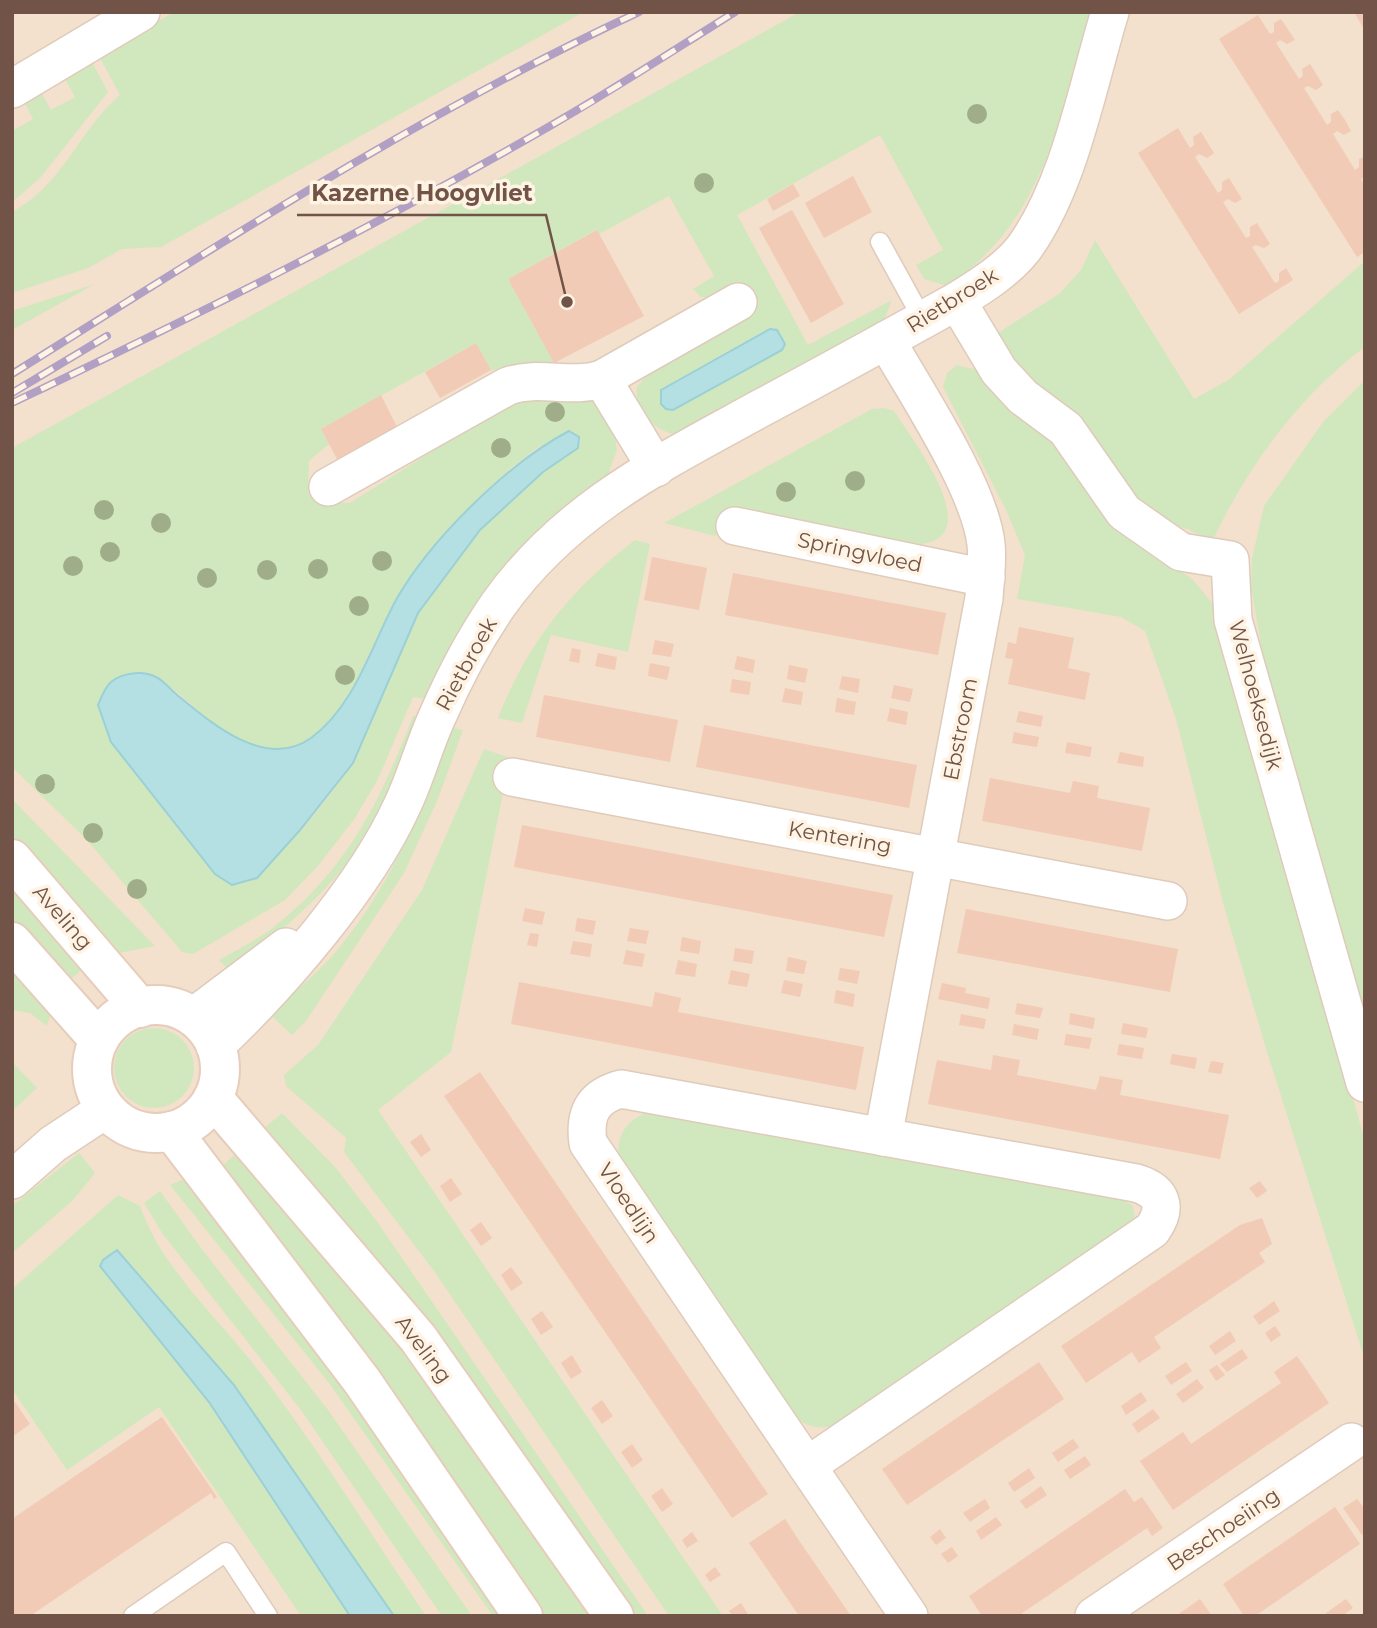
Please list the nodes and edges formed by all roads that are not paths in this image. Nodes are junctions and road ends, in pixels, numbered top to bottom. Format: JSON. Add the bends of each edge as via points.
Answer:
{"nodes":[{"id":1,"x":141,"y":12,"type":"edge"},
{"id":2,"x":1110,"y":12,"type":"edge"},
{"id":3,"x":12,"y":89,"type":"edge"},
{"id":4,"x":880,"y":242,"type":"dead end"},
{"id":5,"x":957,"y":301,"type":"junction"},
{"id":6,"x":738,"y":302,"type":"dead end"},
{"id":7,"x":923,"y":320,"type":"junction"},
{"id":8,"x":886,"y":340,"type":"junction"},
{"id":9,"x":602,"y":379,"type":"junction"},
{"id":10,"x":656,"y":468,"type":"junction"},
{"id":11,"x":328,"y":486,"type":"dead end"},
{"id":12,"x":734,"y":526,"type":"dead end"},
{"id":13,"x":986,"y":578,"type":"junction"},
{"id":14,"x":512,"y":777,"type":"dead end"},
{"id":15,"x":936,"y":855,"type":"junction"},
{"id":16,"x":12,"y":859,"type":"edge"},
{"id":17,"x":1168,"y":901,"type":"dead end"},
{"id":18,"x":12,"y":942,"type":"edge"},
{"id":19,"x":140,"y":1008,"type":"junction"},
{"id":20,"x":204,"y":1031,"type":"junction"},
{"id":21,"x":99,"y":1040,"type":"junction"},
{"id":22,"x":1365,"y":1083,"type":"edge"},
{"id":23,"x":213,"y":1098,"type":"junction"},
{"id":24,"x":106,"y":1109,"type":"junction"},
{"id":25,"x":172,"y":1131,"type":"junction"},
{"id":26,"x":883,"y":1137,"type":"junction"},
{"id":27,"x":12,"y":1180,"type":"edge"},
{"id":28,"x":1351,"y":1442,"type":"dead end"},
{"id":29,"x":807,"y":1466,"type":"junction"},
{"id":30,"x":133,"y":1616,"type":"edge"},
{"id":31,"x":268,"y":1616,"type":"edge"},
{"id":32,"x":523,"y":1616,"type":"edge"},
{"id":33,"x":614,"y":1616,"type":"edge"},
{"id":34,"x":909,"y":1616,"type":"edge"},
{"id":35,"x":1094,"y":1616,"type":"edge"}],
"edges":[{"from":1,"to":3,"type":"street"},
{"from":2,"to":5,"type":"street","name":"Rietbroek","via":[[1060,175],[1042,218],[1023,249],[993,278]]},
{"from":4,"to":7,"type":"lane"},
{"from":5,"to":7,"type":"street","name":"Rietbroek"},
{"from":5,"to":22,"type":"street","name":"Welhoeksedijk","via":[[999,371],[1023,397],[1066,429],[1124,512],[1181,552],[1230,560],[1233,620]]},
{"from":6,"to":9,"type":"street"},
{"from":7,"to":8,"type":"street","name":"Rietbroek"},
{"from":8,"to":10,"type":"street","name":"Rietbroek"},
{"from":8,"to":13,"type":"street","name":"Ebstroom","via":[[979,516],[986,544]]},
{"from":9,"to":10,"type":"street"},
{"from":9,"to":11,"type":"street","via":[[578,383],[533,380],[508,386]]},
{"from":10,"to":20,"type":"street","name":"Rietbroek","via":[[570,524],[499,604],[457,673],[402,807],[338,909],[249,1013]]},
{"from":12,"to":13,"type":"street","name":"Springvloed"},
{"from":13,"to":15,"type":"street","name":"Ebstroom"},
{"from":14,"to":15,"type":"street","name":"Kentering"},
{"from":15,"to":17,"type":"street","name":"Kentering"},
{"from":15,"to":26,"type":"street","name":"Ebstroom"},
{"from":16,"to":19,"type":"main road","name":"Aveling"},
{"from":18,"to":21,"type":"main road"},
{"from":19,"to":20,"type":"main road","via":[[165,1006]]},
{"from":19,"to":21,"type":"main road","via":[[116,1019]]},
{"from":20,"to":23,"type":"main road","via":[[220,1072]]},
{"from":21,"to":24,"type":"main road","via":[[93,1079]]},
{"from":23,"to":25,"type":"main road","via":[[199,1116]]},
{"from":23,"to":33,"type":"main road","name":"Aveling","via":[[418,1338]]},
{"from":24,"to":25,"type":"main road","via":[[135,1130]]},
{"from":24,"to":27,"type":"street","via":[[53,1144]]},
{"from":25,"to":32,"type":"main road","via":[[362,1381]]},
{"from":26,"to":29,"type":"street","name":"Vloedlijn","via":[[621,1089],[606,1093],[589,1111],[588,1143]]},
{"from":26,"to":29,"type":"street","name":"Vloedlijn","via":[[1147,1186],[1163,1205],[1161,1218],[1152,1230]]},
{"from":28,"to":35,"type":"street","name":"Beschoeiing"},
{"from":29,"to":34,"type":"street"},
{"from":30,"to":31,"type":"lane","via":[[226,1552]]}]}
